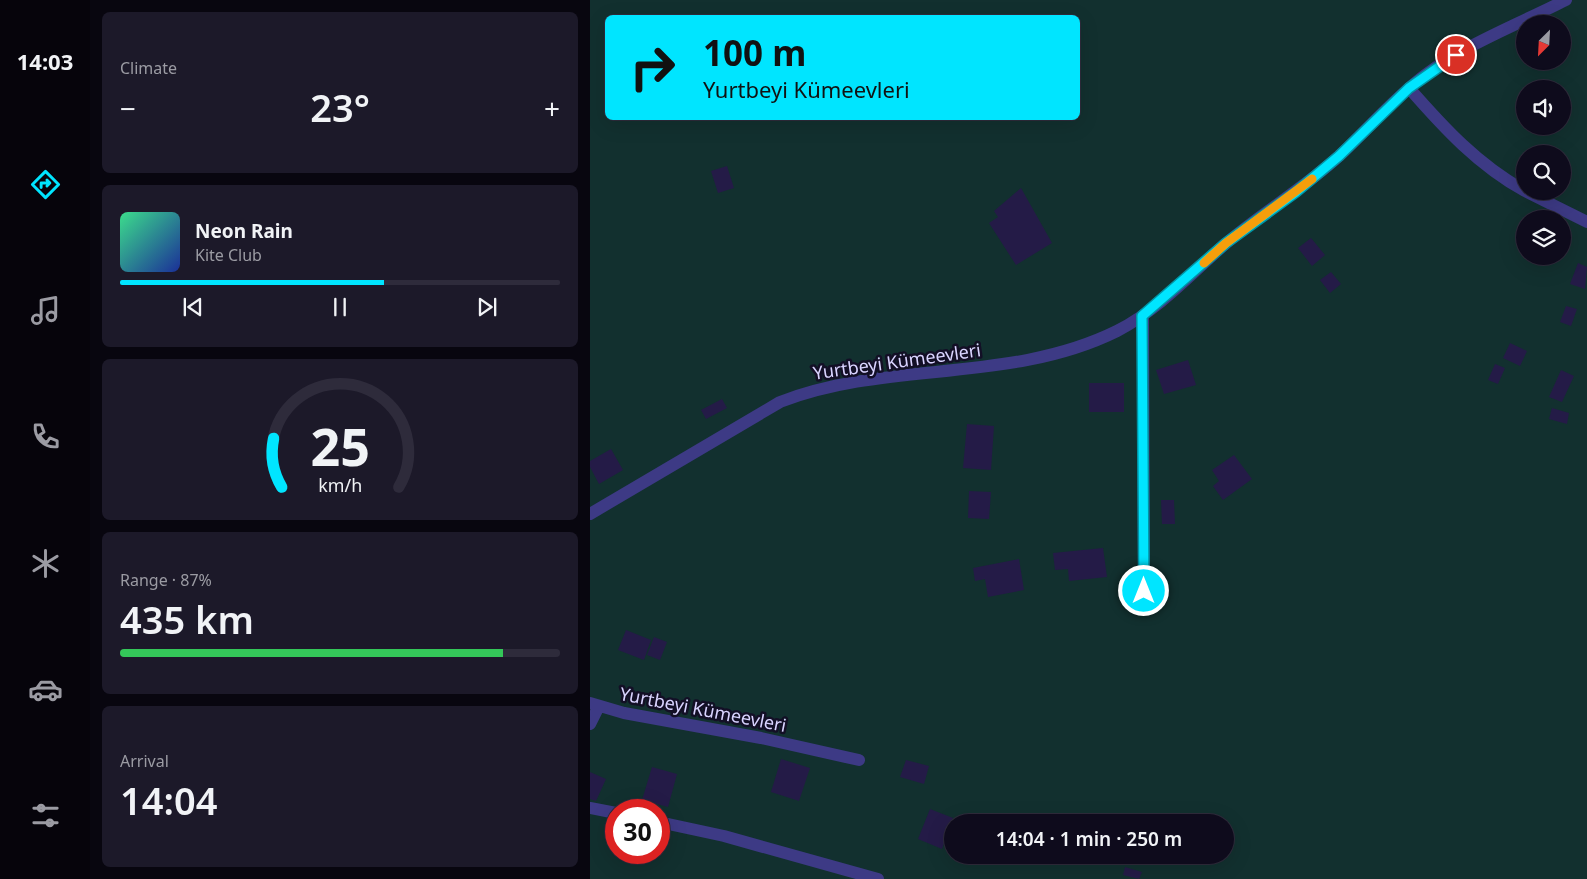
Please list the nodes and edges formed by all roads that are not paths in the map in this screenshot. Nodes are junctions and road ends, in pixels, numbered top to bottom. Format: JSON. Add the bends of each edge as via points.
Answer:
{"nodes":[{"id":1,"x":1566,"y":0,"type":"edge"},
{"id":2,"x":1409,"y":88,"type":"junction"},
{"id":3,"x":1516,"y":185,"type":"edge"},
{"id":4,"x":1543,"y":200,"type":"edge"},
{"id":5,"x":1587,"y":222,"type":"edge"},
{"id":6,"x":1142,"y":316,"type":"junction"},
{"id":7,"x":590,"y":514,"type":"edge"},
{"id":8,"x":1144,"y":591,"type":"dead end"},
{"id":9,"x":594,"y":705,"type":"edge"},
{"id":10,"x":590,"y":724,"type":"edge"},
{"id":11,"x":859,"y":760,"type":"dead end"},
{"id":12,"x":590,"y":808,"type":"edge"},
{"id":13,"x":605,"y":811,"type":"edge"},
{"id":14,"x":670,"y":824,"type":"edge"},
{"id":15,"x":878,"y":879,"type":"edge"}],
"edges":[{"from":1,"to":2,"type":"street","name":"Yurtbeyi Kümeevleri","via":[[1442,63]]},
{"from":2,"to":3,"type":"street","via":[[1474,157]]},
{"from":2,"to":6,"type":"street","name":"Yurtbeyi Kümeevleri","via":[[1339,156],[1226,243]]},
{"from":4,"to":5,"type":"street"},
{"from":6,"to":7,"type":"street","name":"Yurtbeyi Kümeevleri","via":[[1096,341],[1028,359],[977,369],[827,386],[806,392],[780,402]]},
{"from":6,"to":8,"type":"street"},
{"from":9,"to":10,"type":"street","name":"Yurtbeyi Kümeevleri"},
{"from":9,"to":11,"type":"street","name":"Yurtbeyi Kümeevleri"},
{"from":12,"to":13,"type":"street"},
{"from":14,"to":15,"type":"street"}]}
